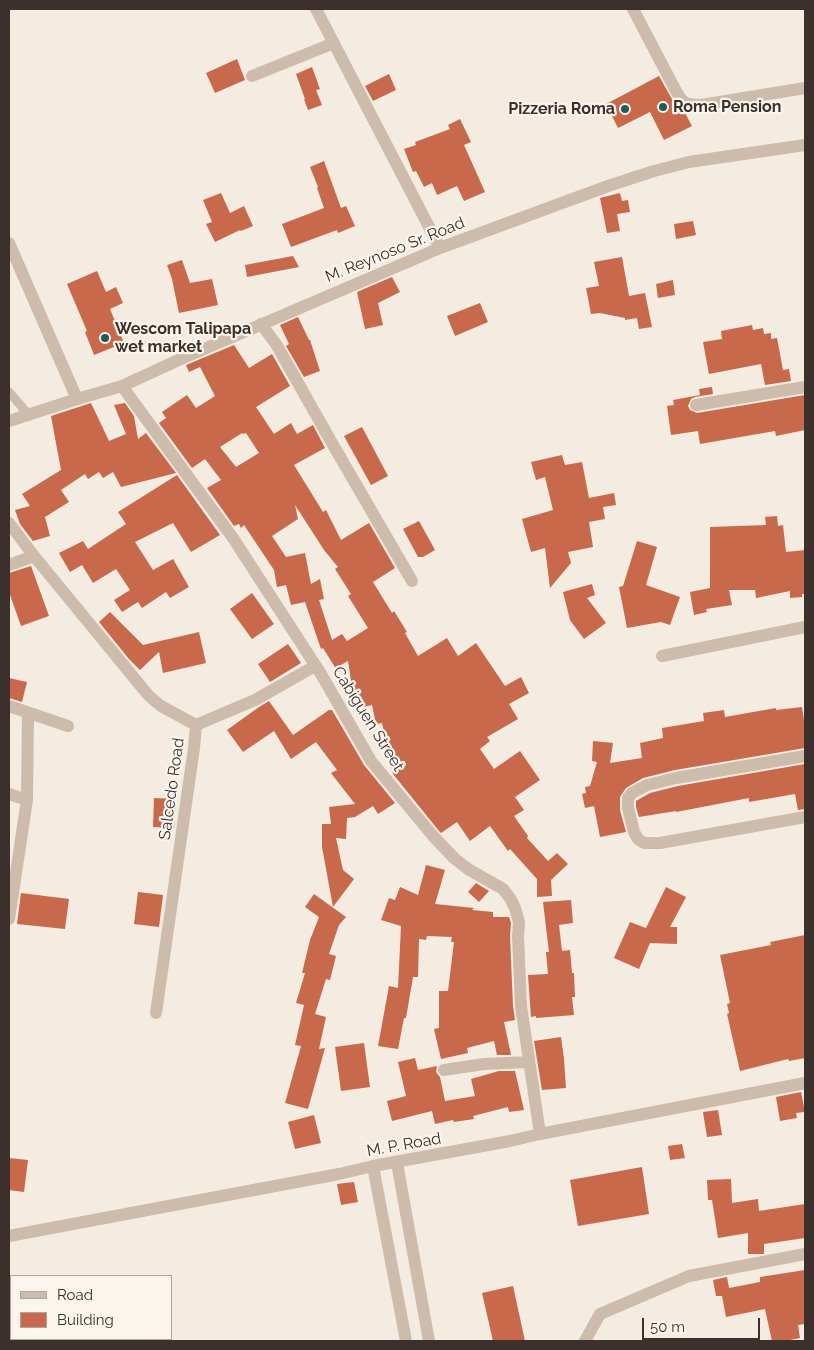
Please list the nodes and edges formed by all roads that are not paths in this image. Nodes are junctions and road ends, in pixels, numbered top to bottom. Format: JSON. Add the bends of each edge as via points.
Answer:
{"nodes":[{"id":1,"x":316,"y":9,"type":"edge"},
{"id":2,"x":633,"y":9,"type":"edge"},
{"id":3,"x":334,"y":43,"type":"junction"},
{"id":4,"x":252,"y":76,"type":"dead end"},
{"id":5,"x":805,"y":88,"type":"edge"},
{"id":6,"x":805,"y":145,"type":"edge"},
{"id":7,"x":9,"y":243,"type":"edge"},
{"id":8,"x":440,"y":248,"type":"junction"},
{"id":9,"x":261,"y":324,"type":"junction"},
{"id":10,"x":122,"y":386,"type":"junction"},
{"id":11,"x":805,"y":387,"type":"edge"},
{"id":12,"x":9,"y":392,"type":"edge"},
{"id":13,"x":77,"y":399,"type":"junction"},
{"id":14,"x":696,"y":405,"type":"dead end"},
{"id":15,"x":29,"y":415,"type":"junction"},
{"id":16,"x":9,"y":421,"type":"edge"},
{"id":17,"x":9,"y":523,"type":"edge"},
{"id":18,"x":34,"y":556,"type":"junction"},
{"id":19,"x":9,"y":565,"type":"edge"},
{"id":20,"x":412,"y":581,"type":"dead end"},
{"id":21,"x":805,"y":627,"type":"edge"},
{"id":22,"x":662,"y":656,"type":"dead end"},
{"id":23,"x":315,"y":666,"type":"junction"},
{"id":24,"x":9,"y":706,"type":"edge"},
{"id":25,"x":28,"y":713,"type":"junction"},
{"id":26,"x":196,"y":725,"type":"junction"},
{"id":27,"x":68,"y":726,"type":"dead end"},
{"id":28,"x":805,"y":756,"type":"edge"},
{"id":29,"x":9,"y":794,"type":"edge"},
{"id":30,"x":27,"y":800,"type":"junction"},
{"id":31,"x":805,"y":817,"type":"edge"},
{"id":32,"x":9,"y":919,"type":"edge"},
{"id":33,"x":156,"y":1013,"type":"dead end"},
{"id":34,"x":529,"y":1062,"type":"junction"},
{"id":35,"x":444,"y":1070,"type":"dead end"},
{"id":36,"x":805,"y":1083,"type":"edge"},
{"id":37,"x":540,"y":1134,"type":"junction"},
{"id":38,"x":397,"y":1163,"type":"junction"},
{"id":39,"x":373,"y":1166,"type":"junction"},
{"id":40,"x":9,"y":1236,"type":"edge"},
{"id":41,"x":805,"y":1254,"type":"edge"},
{"id":42,"x":406,"y":1341,"type":"edge"},
{"id":43,"x":429,"y":1341,"type":"edge"},
{"id":44,"x":585,"y":1341,"type":"edge"}],
"edges":[{"from":1,"to":3,"type":"street"},
{"from":2,"to":5,"type":"street","via":[[680,100],[686,104],[702,105]]},
{"from":3,"to":4,"type":"street"},
{"from":3,"to":8,"type":"street"},
{"from":6,"to":8,"type":"street","name":"M. Reynoso Sr. Road","via":[[689,162],[654,171]]},
{"from":7,"to":13,"type":"street"},
{"from":8,"to":9,"type":"street","name":"M. Reynoso Sr. Road"},
{"from":9,"to":10,"type":"street","name":"M. Reynoso Sr. Road"},
{"from":9,"to":20,"type":"street"},
{"from":10,"to":13,"type":"street","name":"M. Reynoso Sr. Road"},
{"from":10,"to":23,"type":"street","name":"Cabiguen Street","via":[[233,538]]},
{"from":11,"to":14,"type":"street"},
{"from":12,"to":15,"type":"lane"},
{"from":13,"to":15,"type":"street","name":"M. Reynoso Sr. Road"},
{"from":15,"to":16,"type":"street","name":"M. Reynoso Sr. Road"},
{"from":17,"to":18,"type":"street","name":"Salcedo Road"},
{"from":18,"to":19,"type":"street"},
{"from":18,"to":26,"type":"street","name":"Salcedo Road","via":[[149,696]]},
{"from":21,"to":22,"type":"street"},
{"from":23,"to":26,"type":"street","via":[[255,700]]},
{"from":23,"to":34,"type":"street","name":"Cabiguen Street","via":[[372,761],[401,797],[454,858],[503,889],[510,898],[519,922],[521,1006]]},
{"from":24,"to":25,"type":"street"},
{"from":25,"to":27,"type":"street"},
{"from":25,"to":30,"type":"street"},
{"from":26,"to":33,"type":"street","name":"Salcedo Road"},
{"from":28,"to":31,"type":"street","via":[[647,785],[632,793],[628,798],[628,808],[634,832],[644,843],[660,843]]},
{"from":29,"to":30,"type":"street"},
{"from":30,"to":32,"type":"street"},
{"from":34,"to":35,"type":"street"},
{"from":34,"to":37,"type":"street","name":"Cabiguen Street"},
{"from":36,"to":37,"type":"street","name":"M. P. Road"},
{"from":37,"to":38,"type":"street","name":"M. P. Road"},
{"from":38,"to":39,"type":"street","name":"M. P. Road"},
{"from":38,"to":43,"type":"street"},
{"from":39,"to":40,"type":"street","name":"M. P. Road"},
{"from":39,"to":42,"type":"street"},
{"from":41,"to":44,"type":"street","via":[[689,1276],[600,1314]]}]}
